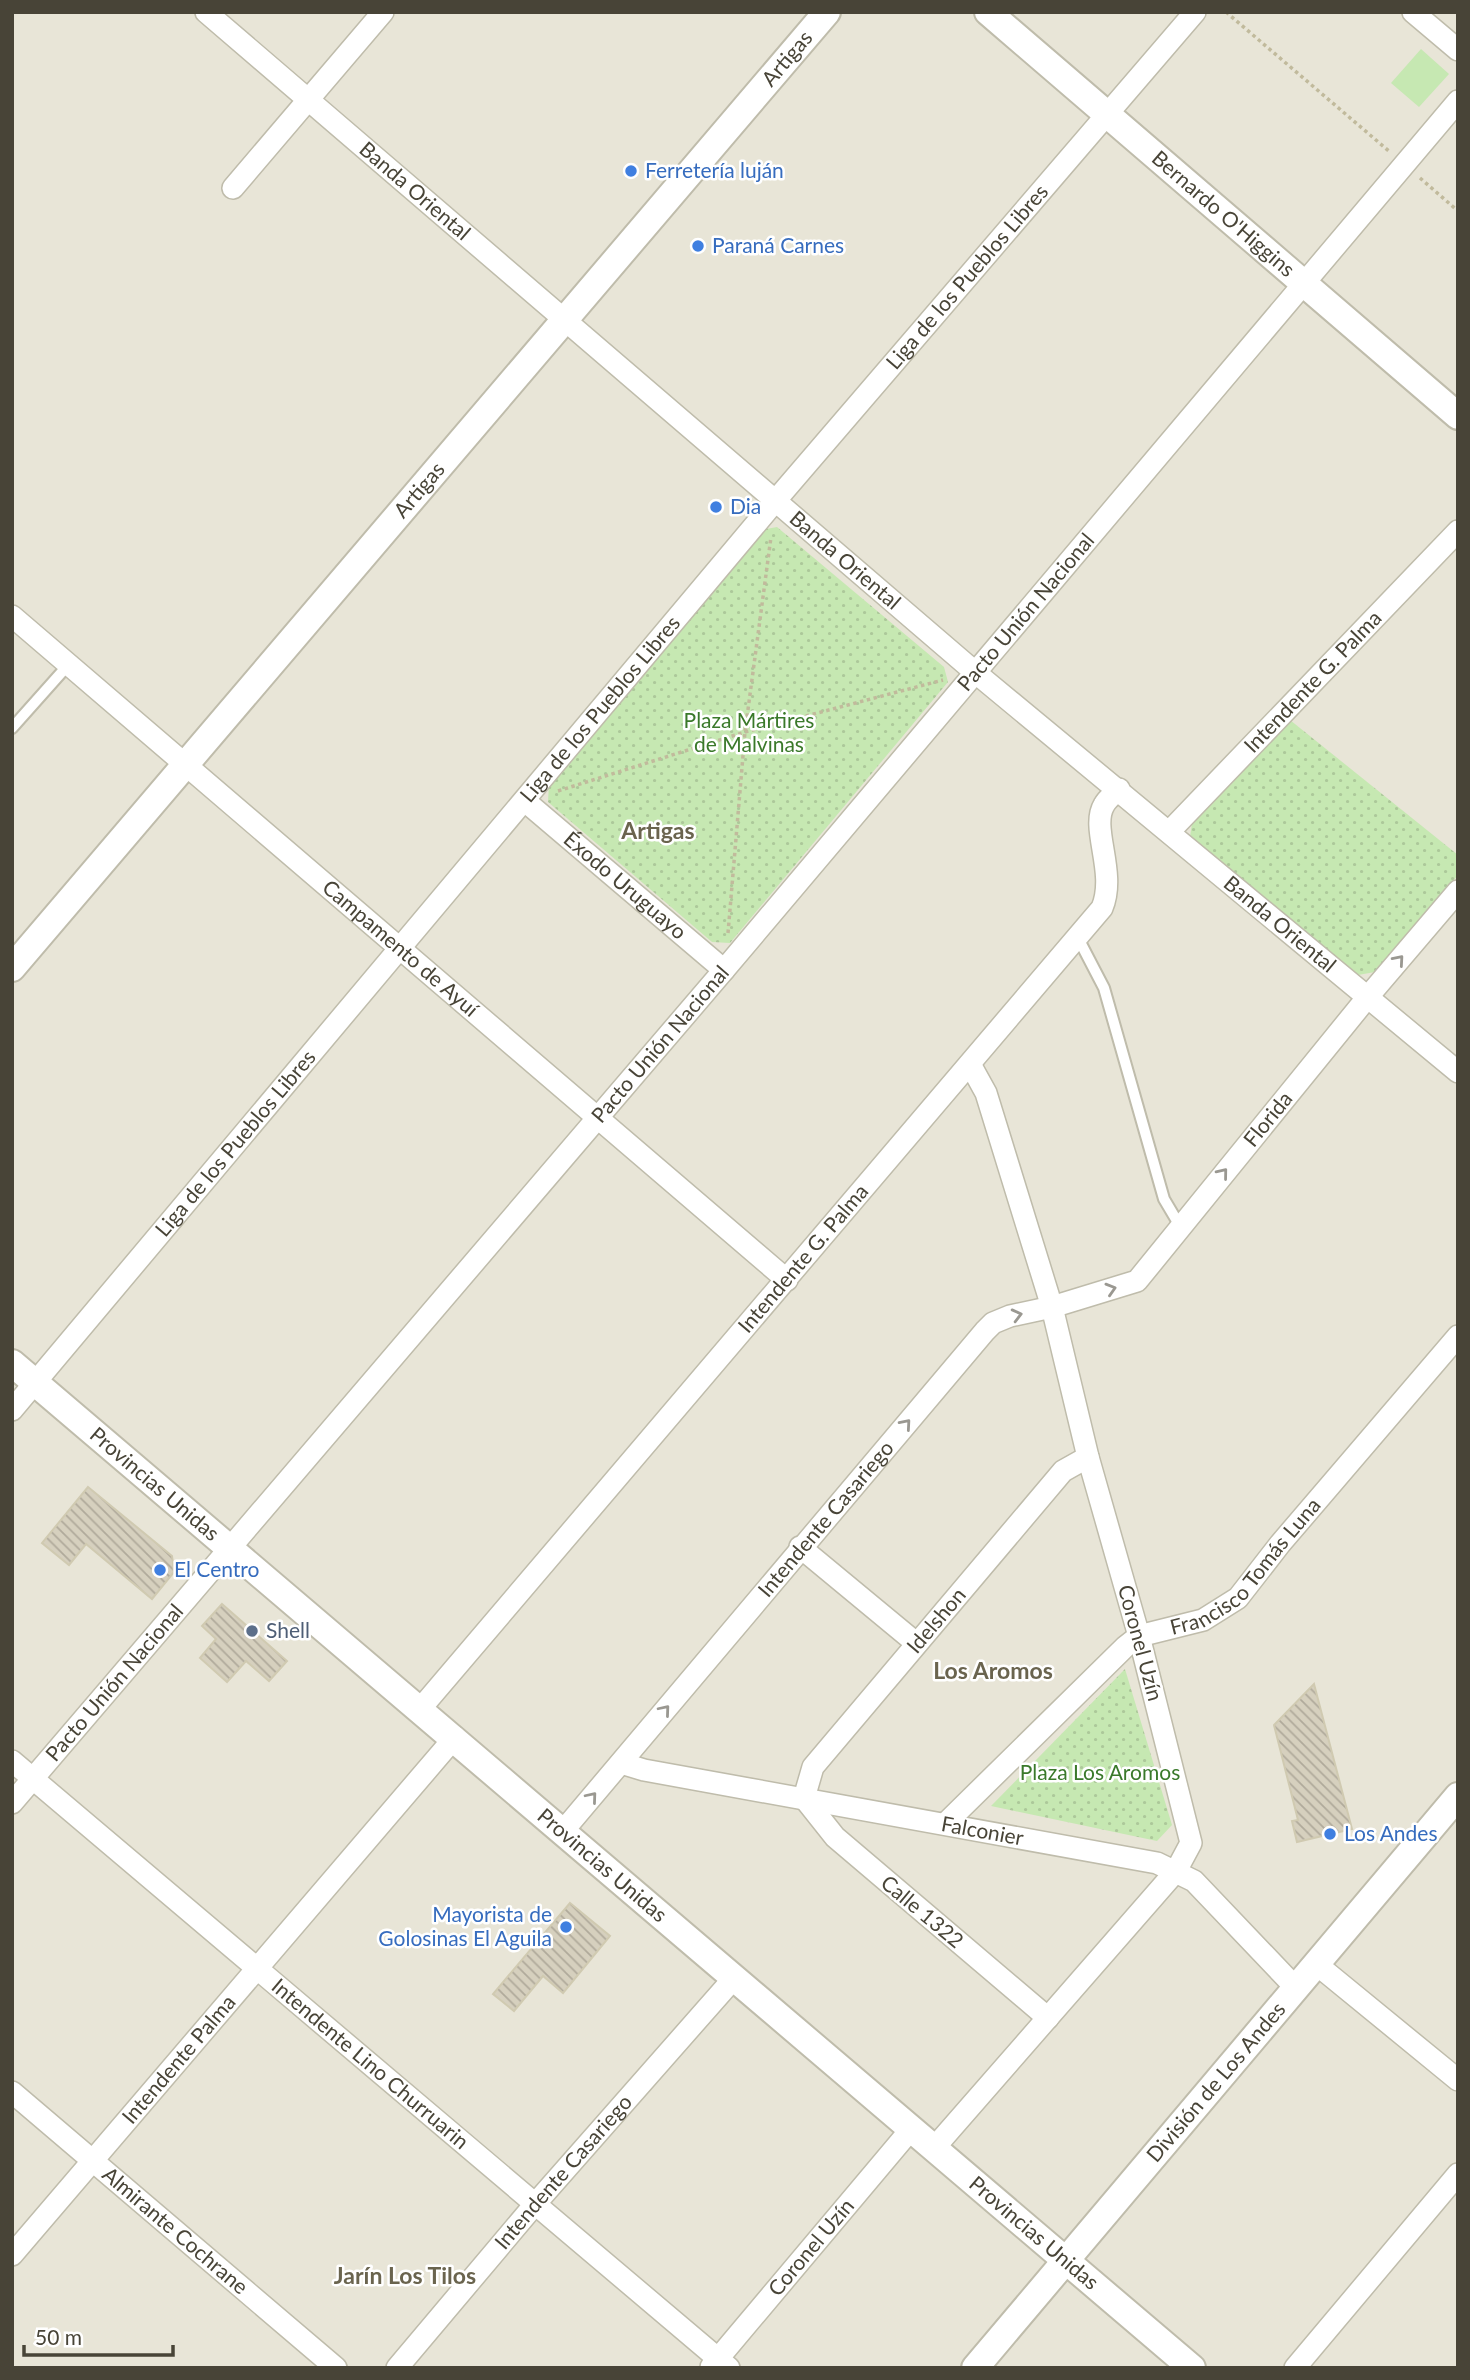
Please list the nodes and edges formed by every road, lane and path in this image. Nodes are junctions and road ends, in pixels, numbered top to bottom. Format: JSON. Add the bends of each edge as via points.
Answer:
{"nodes":[{"id":1,"x":206,"y":12,"type":"edge"},
{"id":2,"x":383,"y":12,"type":"edge"},
{"id":3,"x":827,"y":12,"type":"edge"},
{"id":4,"x":988,"y":12,"type":"edge"},
{"id":5,"x":1195,"y":12,"type":"edge"},
{"id":6,"x":1226,"y":12,"type":"edge"},
{"id":7,"x":1413,"y":12,"type":"edge"},
{"id":8,"x":1458,"y":50,"type":"edge"},
{"id":9,"x":308,"y":100,"type":"junction"},
{"id":10,"x":1458,"y":101,"type":"edge"},
{"id":11,"x":1106,"y":113,"type":"junction"},
{"id":12,"x":1405,"y":164,"type":"junction"},
{"id":13,"x":233,"y":188,"type":"dead end"},
{"id":14,"x":1458,"y":211,"type":"edge"},
{"id":15,"x":1303,"y":282,"type":"junction"},
{"id":16,"x":566,"y":319,"type":"junction"},
{"id":17,"x":1458,"y":416,"type":"edge"},
{"id":18,"x":776,"y":500,"type":"junction"},
{"id":19,"x":1458,"y":531,"type":"edge"},
{"id":20,"x":12,"y":616,"type":"edge"},
{"id":21,"x":69,"y":664,"type":"junction"},
{"id":22,"x":976,"y":673,"type":"junction"},
{"id":23,"x":12,"y":728,"type":"edge"},
{"id":24,"x":745,"y":732,"type":"junction"},
{"id":25,"x":186,"y":763,"type":"junction"},
{"id":26,"x":1119,"y":789,"type":"junction"},
{"id":27,"x":525,"y":801,"type":"junction"},
{"id":28,"x":1169,"y":832,"type":"junction"},
{"id":29,"x":1458,"y":891,"type":"edge"},
{"id":30,"x":1078,"y":938,"type":"junction"},
{"id":31,"x":402,"y":947,"type":"junction"},
{"id":32,"x":12,"y":968,"type":"edge"},
{"id":33,"x":724,"y":970,"type":"junction"},
{"id":34,"x":1366,"y":999,"type":"junction"},
{"id":35,"x":970,"y":1064,"type":"junction"},
{"id":36,"x":1458,"y":1072,"type":"edge"},
{"id":37,"x":598,"y":1119,"type":"junction"},
{"id":38,"x":1180,"y":1226,"type":"junction"},
{"id":39,"x":787,"y":1280,"type":"junction"},
{"id":40,"x":1052,"y":1307,"type":"junction"},
{"id":41,"x":1458,"y":1336,"type":"edge"},
{"id":42,"x":12,"y":1363,"type":"edge"},
{"id":43,"x":36,"y":1383,"type":"junction"},
{"id":44,"x":12,"y":1410,"type":"edge"},
{"id":45,"x":1088,"y":1457,"type":"junction"},
{"id":46,"x":230,"y":1547,"type":"junction"},
{"id":47,"x":800,"y":1547,"type":"junction"},
{"id":48,"x":1139,"y":1636,"type":"junction"},
{"id":49,"x":916,"y":1643,"type":"junction"},
{"id":50,"x":421,"y":1708,"type":"junction"},
{"id":51,"x":455,"y":1737,"type":"junction"},
{"id":52,"x":12,"y":1760,"type":"edge"},
{"id":53,"x":621,"y":1763,"type":"junction"},
{"id":54,"x":33,"y":1778,"type":"junction"},
{"id":55,"x":1458,"y":1796,"type":"edge"},
{"id":56,"x":804,"y":1798,"type":"junction"},
{"id":57,"x":12,"y":1803,"type":"edge"},
{"id":58,"x":946,"y":1823,"type":"junction"},
{"id":59,"x":563,"y":1831,"type":"junction"},
{"id":60,"x":1176,"y":1871,"type":"junction"},
{"id":61,"x":1315,"y":1963,"type":"junction"},
{"id":62,"x":258,"y":1969,"type":"junction"},
{"id":63,"x":734,"y":1978,"type":"junction"},
{"id":64,"x":1295,"y":1987,"type":"junction"},
{"id":65,"x":1048,"y":2018,"type":"junction"},
{"id":66,"x":1458,"y":2080,"type":"edge"},
{"id":67,"x":12,"y":2092,"type":"edge"},
{"id":68,"x":912,"y":2127,"type":"junction"},
{"id":69,"x":935,"y":2147,"type":"junction"},
{"id":70,"x":94,"y":2162,"type":"junction"},
{"id":71,"x":1458,"y":2174,"type":"edge"},
{"id":72,"x":536,"y":2203,"type":"junction"},
{"id":73,"x":12,"y":2255,"type":"edge"},
{"id":74,"x":1066,"y":2259,"type":"junction"},
{"id":75,"x":719,"y":2365,"type":"edge"},
{"id":76,"x":336,"y":2368,"type":"edge"},
{"id":77,"x":397,"y":2368,"type":"edge"},
{"id":78,"x":975,"y":2368,"type":"edge"},
{"id":79,"x":1192,"y":2368,"type":"edge"},
{"id":80,"x":1295,"y":2368,"type":"edge"}],
"edges":[{"from":1,"to":9,"type":"street","name":"Banda Oriental"},
{"from":2,"to":9,"type":"street"},
{"from":3,"to":16,"type":"street","name":"Artigas"},
{"from":4,"to":11,"type":"street","name":"Bernardo O'Higgins"},
{"from":5,"to":11,"type":"street","name":"Liga de los Pueblos Libres"},
{"from":6,"to":12,"type":"path"},
{"from":7,"to":8,"type":"street"},
{"from":9,"to":13,"type":"street"},
{"from":9,"to":16,"type":"street","name":"Banda Oriental"},
{"from":10,"to":12,"type":"street","name":"Pacto Unión Nacional"},
{"from":11,"to":15,"type":"street","name":"Bernardo O'Higgins"},
{"from":11,"to":18,"type":"street","name":"Liga de los Pueblos Libres"},
{"from":12,"to":14,"type":"path"},
{"from":12,"to":15,"type":"street","name":"Pacto Unión Nacional"},
{"from":15,"to":17,"type":"street","name":"Bernardo O'Higgins"},
{"from":15,"to":22,"type":"street","name":"Pacto Unión Nacional"},
{"from":16,"to":18,"type":"street","name":"Banda Oriental"},
{"from":16,"to":25,"type":"street","name":"Artigas"},
{"from":18,"to":22,"type":"street","name":"Banda Oriental"},
{"from":18,"to":24,"type":"path"},
{"from":18,"to":27,"type":"street","name":"Liga de los Pueblos Libres"},
{"from":19,"to":28,"type":"street","name":"Intendente G. Palma"},
{"from":20,"to":21,"type":"street","name":"Campamento de Ayuí"},
{"from":21,"to":23,"type":"lane"},
{"from":21,"to":25,"type":"street","name":"Campamento de Ayuí"},
{"from":22,"to":24,"type":"path"},
{"from":22,"to":26,"type":"street","name":"Banda Oriental"},
{"from":22,"to":33,"type":"street","name":"Pacto Unión Nacional"},
{"from":24,"to":27,"type":"path"},
{"from":24,"to":33,"type":"path"},
{"from":25,"to":31,"type":"street","name":"Campamento de Ayuí"},
{"from":25,"to":32,"type":"street","name":"Artigas"},
{"from":26,"to":28,"type":"street","name":"Banda Oriental"},
{"from":26,"to":30,"type":"street","name":"Intendente G. Palma","via":[[1103,805],[1100,816],[1107,895]]},
{"from":27,"to":31,"type":"street","name":"Liga de los Pueblos Libres"},
{"from":27,"to":33,"type":"street","name":"Éxodo Uruguayo"},
{"from":28,"to":34,"type":"street","name":"Banda Oriental"},
{"from":34,"to":29,"type":"street","name":"Florida","one_way":true},
{"from":30,"to":35,"type":"street","name":"Intendente G. Palma"},
{"from":30,"to":38,"type":"lane","via":[[1104,988],[1164,1199]]},
{"from":31,"to":37,"type":"street","name":"Campamento de Ayuí"},
{"from":31,"to":43,"type":"street","name":"Liga de los Pueblos Libres"},
{"from":33,"to":37,"type":"street","name":"Pacto Unión Nacional"},
{"from":34,"to":36,"type":"street","name":"Banda Oriental"},
{"from":38,"to":34,"type":"street","name":"Florida","one_way":true},
{"from":35,"to":39,"type":"street","name":"Intendente G. Palma"},
{"from":35,"to":40,"type":"street","name":"Coronel Uzín","via":[[986,1093]]},
{"from":37,"to":39,"type":"street","name":"Campamento de Ayuí"},
{"from":37,"to":46,"type":"street","name":"Pacto Unión Nacional"},
{"from":40,"to":38,"type":"street","name":"Florida","one_way":true,"via":[[1137,1281]]},
{"from":39,"to":50,"type":"street","name":"Intendente G. Palma"},
{"from":40,"to":45,"type":"street","name":"Coronel Uzín"},
{"from":47,"to":40,"type":"street","name":"Intendente Casariego","one_way":true,"via":[[993,1323]]},
{"from":41,"to":48,"type":"street","name":"Francisco Tomás Luna","via":[[1238,1598],[1203,1620]]},
{"from":42,"to":43,"type":"street","name":"Provincias Unidas"},
{"from":43,"to":44,"type":"street","name":"Liga de los Pueblos Libres"},
{"from":43,"to":46,"type":"street","name":"Provincias Unidas"},
{"from":45,"to":48,"type":"street","name":"Coronel Uzín"},
{"from":45,"to":49,"type":"street","name":"Idelshon","via":[[1063,1471]]},
{"from":46,"to":50,"type":"street","name":"Provincias Unidas"},
{"from":46,"to":54,"type":"street","name":"Pacto Unión Nacional"},
{"from":47,"to":49,"type":"street"},
{"from":53,"to":47,"type":"street","name":"Intendente Casariego","one_way":true},
{"from":48,"to":58,"type":"street","name":"Francisco Tomás Luna"},
{"from":48,"to":60,"type":"street","name":"Coronel Uzín","via":[[1191,1835],[1187,1855]]},
{"from":49,"to":56,"type":"street","name":"Idelshon","via":[[813,1767]]},
{"from":50,"to":51,"type":"street","name":"Provincias Unidas"},
{"from":51,"to":59,"type":"street","name":"Provincias Unidas"},
{"from":51,"to":62,"type":"street","name":"Intendente Palma"},
{"from":52,"to":54,"type":"street","name":"Intendente Lino Churruarin"},
{"from":53,"to":56,"type":"street","name":"Falconier"},
{"from":59,"to":53,"type":"street","one_way":true},
{"from":54,"to":57,"type":"street","name":"Pacto Unión Nacional"},
{"from":54,"to":62,"type":"street","name":"Intendente Lino Churruarin"},
{"from":55,"to":61,"type":"street","name":"División de Los Andes"},
{"from":56,"to":58,"type":"street","name":"Falconier"},
{"from":56,"to":65,"type":"street","name":"Calle 1322","via":[[835,1838]]},
{"from":58,"to":60,"type":"street","name":"Falconier","via":[[1157,1863]]},
{"from":59,"to":63,"type":"street","name":"Provincias Unidas"},
{"from":60,"to":64,"type":"street","name":"Falconier","via":[[1210,1896]]},
{"from":60,"to":65,"type":"street","name":"Coronel Uzín"},
{"from":61,"to":64,"type":"street","name":"División de Los Andes"},
{"from":61,"to":66,"type":"street"},
{"from":62,"to":70,"type":"street","name":"Intendente Palma"},
{"from":62,"to":72,"type":"street","name":"Intendente Lino Churruarin"},
{"from":63,"to":68,"type":"street","name":"Provincias Unidas"},
{"from":63,"to":72,"type":"street","name":"Intendente Casariego"},
{"from":64,"to":74,"type":"street","name":"División de Los Andes"},
{"from":65,"to":69,"type":"street","name":"Coronel Uzín"},
{"from":67,"to":70,"type":"street","name":"Almirante Cochrane"},
{"from":68,"to":69,"type":"street","name":"Provincias Unidas"},
{"from":68,"to":75,"type":"street","name":"Coronel Uzín"},
{"from":69,"to":74,"type":"street","name":"Provincias Unidas"},
{"from":70,"to":73,"type":"street","name":"Intendente Palma"},
{"from":70,"to":76,"type":"street","name":"Almirante Cochrane"},
{"from":71,"to":80,"type":"street"},
{"from":72,"to":75,"type":"street","name":"Intendente Lino Churruarin"},
{"from":72,"to":77,"type":"street","name":"Intendente Casariego"},
{"from":74,"to":78,"type":"street","name":"División de Los Andes"},
{"from":74,"to":79,"type":"street","name":"Provincias Unidas"}]}
